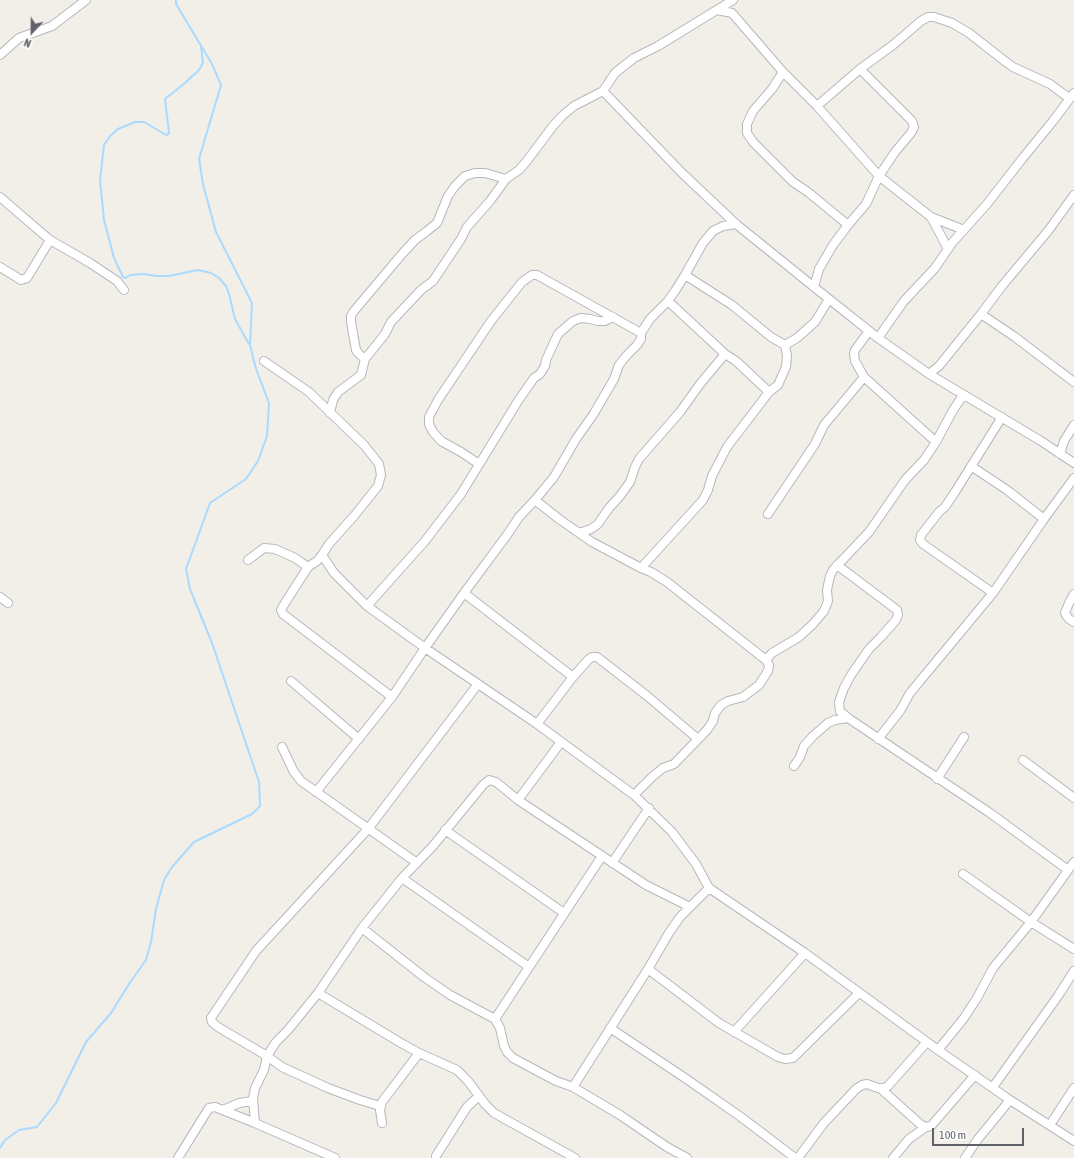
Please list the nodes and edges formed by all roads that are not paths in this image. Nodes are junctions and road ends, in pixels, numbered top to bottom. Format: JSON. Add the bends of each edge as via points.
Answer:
{"nodes":[{"id":1,"x":86,"y":0,"type":"edge"},
{"id":2,"x":733,"y":0,"type":"edge"},
{"id":3,"x":717,"y":10,"type":"junction"},
{"id":4,"x":732,"y":13,"type":"junction"},
{"id":5,"x":0,"y":55,"type":"edge"},
{"id":6,"x":860,"y":69,"type":"junction"},
{"id":7,"x":783,"y":72,"type":"junction"},
{"id":8,"x":603,"y":91,"type":"junction"},
{"id":9,"x":1072,"y":95,"type":"edge"},
{"id":10,"x":817,"y":106,"type":"junction"},
{"id":11,"x":879,"y":176,"type":"junction"},
{"id":12,"x":506,"y":179,"type":"junction"},
{"id":13,"x":0,"y":197,"type":"edge"},
{"id":14,"x":1073,"y":198,"type":"edge"},
{"id":15,"x":931,"y":217,"type":"junction"},
{"id":16,"x":736,"y":224,"type":"junction"},
{"id":17,"x":848,"y":225,"type":"junction"},
{"id":18,"x":964,"y":230,"type":"junction"},
{"id":19,"x":50,"y":240,"type":"junction"},
{"id":20,"x":948,"y":249,"type":"junction"},
{"id":21,"x":0,"y":267,"type":"edge"},
{"id":22,"x":685,"y":275,"type":"junction"},
{"id":23,"x":814,"y":287,"type":"junction"},
{"id":24,"x":124,"y":290,"type":"dead end"},
{"id":25,"x":829,"y":299,"type":"junction"},
{"id":26,"x":668,"y":300,"type":"junction"},
{"id":27,"x":981,"y":314,"type":"junction"},
{"id":28,"x":612,"y":317,"type":"junction"},
{"id":29,"x":869,"y":331,"type":"junction"},
{"id":30,"x":641,"y":333,"type":"junction"},
{"id":31,"x":878,"y":338,"type":"junction"},
{"id":32,"x":785,"y":345,"type":"junction"},
{"id":33,"x":725,"y":354,"type":"junction"},
{"id":34,"x":365,"y":359,"type":"junction"},
{"id":35,"x":264,"y":361,"type":"dead end"},
{"id":36,"x":929,"y":374,"type":"junction"},
{"id":37,"x":864,"y":377,"type":"junction"},
{"id":38,"x":1074,"y":382,"type":"edge"},
{"id":39,"x":769,"y":392,"type":"junction"},
{"id":40,"x":963,"y":395,"type":"junction"},
{"id":41,"x":330,"y":412,"type":"junction"},
{"id":42,"x":1002,"y":418,"type":"junction"},
{"id":43,"x":1074,"y":425,"type":"edge"},
{"id":44,"x":936,"y":442,"type":"junction"},
{"id":45,"x":1060,"y":454,"type":"junction"},
{"id":46,"x":1074,"y":463,"type":"edge"},
{"id":47,"x":479,"y":464,"type":"junction"},
{"id":48,"x":972,"y":466,"type":"junction"},
{"id":49,"x":1074,"y":478,"type":"edge"},
{"id":50,"x":535,"y":500,"type":"junction"},
{"id":51,"x":768,"y":514,"type":"dead end"},
{"id":52,"x":1044,"y":519,"type":"junction"},
{"id":53,"x":579,"y":534,"type":"junction"},
{"id":54,"x":322,"y":555,"type":"junction"},
{"id":55,"x":248,"y":560,"type":"dead end"},
{"id":56,"x":837,"y":565,"type":"junction"},
{"id":57,"x":308,"y":567,"type":"junction"},
{"id":58,"x":641,"y":568,"type":"junction"},
{"id":59,"x":464,"y":593,"type":"junction"},
{"id":60,"x":993,"y":593,"type":"junction"},
{"id":61,"x":1074,"y":594,"type":"edge"},
{"id":62,"x":0,"y":597,"type":"edge"},
{"id":63,"x":8,"y":603,"type":"dead end"},
{"id":64,"x":367,"y":606,"type":"junction"},
{"id":65,"x":1074,"y":622,"type":"edge"},
{"id":66,"x":425,"y":648,"type":"junction"},
{"id":67,"x":766,"y":660,"type":"junction"},
{"id":68,"x":573,"y":677,"type":"junction"},
{"id":69,"x":291,"y":681,"type":"dead end"},
{"id":70,"x":478,"y":684,"type":"junction"},
{"id":71,"x":392,"y":697,"type":"junction"},
{"id":72,"x":848,"y":718,"type":"junction"},
{"id":73,"x":537,"y":724,"type":"junction"},
{"id":74,"x":964,"y":737,"type":"dead end"},
{"id":75,"x":359,"y":739,"type":"junction"},
{"id":76,"x":698,"y":739,"type":"junction"},
{"id":77,"x":878,"y":739,"type":"junction"},
{"id":78,"x":560,"y":742,"type":"junction"},
{"id":79,"x":282,"y":747,"type":"dead end"},
{"id":80,"x":1023,"y":760,"type":"dead end"},
{"id":81,"x":794,"y":766,"type":"dead end"},
{"id":82,"x":937,"y":779,"type":"junction"},
{"id":83,"x":316,"y":792,"type":"junction"},
{"id":84,"x":634,"y":795,"type":"junction"},
{"id":85,"x":1074,"y":798,"type":"edge"},
{"id":86,"x":518,"y":800,"type":"junction"},
{"id":87,"x":649,"y":808,"type":"junction"},
{"id":88,"x":368,"y":829,"type":"junction"},
{"id":89,"x":445,"y":830,"type":"junction"},
{"id":90,"x":602,"y":856,"type":"junction"},
{"id":91,"x":1074,"y":862,"type":"edge"},
{"id":92,"x":417,"y":863,"type":"junction"},
{"id":93,"x":612,"y":863,"type":"junction"},
{"id":94,"x":1068,"y":870,"type":"junction"},
{"id":95,"x":963,"y":874,"type":"dead end"},
{"id":96,"x":402,"y":878,"type":"junction"},
{"id":97,"x":709,"y":888,"type":"junction"},
{"id":98,"x":690,"y":907,"type":"junction"},
{"id":99,"x":564,"y":913,"type":"junction"},
{"id":100,"x":1031,"y":922,"type":"junction"},
{"id":101,"x":362,"y":928,"type":"junction"},
{"id":102,"x":1074,"y":949,"type":"edge"},
{"id":103,"x":806,"y":953,"type":"junction"},
{"id":104,"x":529,"y":967,"type":"junction"},
{"id":105,"x":648,"y":969,"type":"junction"},
{"id":106,"x":1074,"y":971,"type":"edge"},
{"id":107,"x":318,"y":993,"type":"junction"},
{"id":108,"x":859,"y":993,"type":"junction"},
{"id":109,"x":495,"y":1019,"type":"junction"},
{"id":110,"x":610,"y":1028,"type":"junction"},
{"id":111,"x":734,"y":1032,"type":"junction"},
{"id":112,"x":928,"y":1042,"type":"junction"},
{"id":113,"x":938,"y":1050,"type":"junction"},
{"id":114,"x":419,"y":1053,"type":"junction"},
{"id":115,"x":267,"y":1056,"type":"junction"},
{"id":116,"x":975,"y":1075,"type":"junction"},
{"id":117,"x":573,"y":1087,"type":"junction"},
{"id":118,"x":993,"y":1087,"type":"junction"},
{"id":119,"x":880,"y":1088,"type":"junction"},
{"id":120,"x":1074,"y":1088,"type":"edge"},
{"id":121,"x":479,"y":1096,"type":"junction"},
{"id":122,"x":1010,"y":1100,"type":"junction"},
{"id":123,"x":253,"y":1101,"type":"junction"},
{"id":124,"x":380,"y":1106,"type":"junction"},
{"id":125,"x":224,"y":1110,"type":"junction"},
{"id":126,"x":255,"y":1123,"type":"junction"},
{"id":127,"x":382,"y":1123,"type":"dead end"},
{"id":128,"x":1050,"y":1125,"type":"junction"},
{"id":129,"x":926,"y":1127,"type":"junction"},
{"id":130,"x":1074,"y":1141,"type":"edge"},
{"id":131,"x":436,"y":1156,"type":"dead end"},
{"id":132,"x":178,"y":1158,"type":"edge"},
{"id":133,"x":335,"y":1158,"type":"edge"},
{"id":134,"x":575,"y":1158,"type":"edge"},
{"id":135,"x":687,"y":1158,"type":"edge"},
{"id":136,"x":795,"y":1158,"type":"edge"},
{"id":137,"x":798,"y":1158,"type":"edge"},
{"id":138,"x":893,"y":1158,"type":"edge"},
{"id":139,"x":965,"y":1158,"type":"edge"}],
"edges":[{"from":1,"to":5,"type":"street","via":[[52,26],[19,38]]},
{"from":2,"to":3,"type":"street"},
{"from":2,"to":4,"type":"street"},
{"from":3,"to":4,"type":"street"},
{"from":3,"to":8,"type":"street","via":[[634,58],[615,73]]},
{"from":4,"to":7,"type":"street"},
{"from":6,"to":9,"type":"street","via":[[921,21],[934,16],[969,33],[1013,67]]},
{"from":6,"to":10,"type":"street"},
{"from":6,"to":11,"type":"street","via":[[912,121],[914,127]]},
{"from":7,"to":10,"type":"street"},
{"from":7,"to":17,"type":"street","via":[[753,111],[747,124],[747,133],[793,182]]},
{"from":8,"to":12,"type":"street","via":[[574,106],[562,116],[519,170]]},
{"from":8,"to":16,"type":"street","via":[[682,173]]},
{"from":9,"to":18,"type":"street"},
{"from":10,"to":11,"type":"street"},
{"from":11,"to":15,"type":"street"},
{"from":11,"to":17,"type":"street","via":[[866,204]]},
{"from":12,"to":34,"type":"street","via":[[467,227],[433,281],[391,322]]},
{"from":12,"to":34,"type":"street","via":[[485,172],[465,176],[448,196],[436,223],[411,244],[354,311],[351,322],[356,350]]},
{"from":13,"to":19,"type":"street"},
{"from":14,"to":27,"type":"street"},
{"from":15,"to":18,"type":"street"},
{"from":15,"to":20,"type":"street"},
{"from":16,"to":22,"type":"street","via":[[713,231]]},
{"from":16,"to":23,"type":"street"},
{"from":17,"to":23,"type":"street","via":[[819,270]]},
{"from":18,"to":20,"type":"street"},
{"from":19,"to":21,"type":"street","via":[[27,278],[21,280]]},
{"from":19,"to":24,"type":"street","via":[[117,281]]},
{"from":20,"to":31,"type":"street","via":[[935,268],[904,301]]},
{"from":22,"to":26,"type":"street"},
{"from":22,"to":32,"type":"street","via":[[732,305],[771,337]]},
{"from":23,"to":25,"type":"street"},
{"from":25,"to":29,"type":"street"},
{"from":25,"to":32,"type":"street","via":[[815,322]]},
{"from":26,"to":30,"type":"street"},
{"from":26,"to":33,"type":"street"},
{"from":27,"to":36,"type":"street","via":[[939,366]]},
{"from":27,"to":38,"type":"street","via":[[1015,336]]},
{"from":28,"to":30,"type":"street"},
{"from":28,"to":47,"type":"street","via":[[605,321],[581,318],[573,321],[558,334],[545,366],[534,378]]},
{"from":28,"to":47,"type":"street","via":[[537,275],[532,275],[522,282],[491,321],[429,417],[429,424],[441,441]]},
{"from":29,"to":31,"type":"street"},
{"from":29,"to":37,"type":"street","via":[[854,354]]},
{"from":30,"to":50,"type":"street","via":[[637,345],[618,365],[614,379],[554,477]]},
{"from":31,"to":36,"type":"street"},
{"from":32,"to":39,"type":"street","via":[[786,368],[778,385]]},
{"from":33,"to":39,"type":"street"},
{"from":33,"to":53,"type":"street","via":[[639,459],[630,482],[598,524]]},
{"from":34,"to":41,"type":"street","via":[[361,375],[338,392]]},
{"from":35,"to":41,"type":"street","via":[[309,392]]},
{"from":36,"to":40,"type":"street"},
{"from":37,"to":44,"type":"street"},
{"from":37,"to":51,"type":"street","via":[[824,425]]},
{"from":39,"to":58,"type":"street","via":[[727,447],[703,500]]},
{"from":40,"to":42,"type":"street"},
{"from":40,"to":44,"type":"street"},
{"from":41,"to":54,"type":"street","via":[[364,445],[379,464],[382,475],[378,486]]},
{"from":42,"to":45,"type":"street"},
{"from":42,"to":48,"type":"street"},
{"from":43,"to":45,"type":"street","via":[[1064,441]]},
{"from":44,"to":56,"type":"street","via":[[924,460],[905,480],[869,532]]},
{"from":45,"to":46,"type":"street"},
{"from":47,"to":64,"type":"street","via":[[462,494],[425,541]]},
{"from":48,"to":52,"type":"street"},
{"from":48,"to":60,"type":"street","via":[[945,507],[921,535],[920,540]]},
{"from":49,"to":52,"type":"street"},
{"from":50,"to":53,"type":"street"},
{"from":50,"to":59,"type":"street","via":[[518,517]]},
{"from":52,"to":60,"type":"street"},
{"from":53,"to":58,"type":"street"},
{"from":54,"to":57,"type":"street"},
{"from":54,"to":64,"type":"street","via":[[334,573]]},
{"from":55,"to":57,"type":"street","via":[[264,548],[295,558]]},
{"from":56,"to":67,"type":"street","via":[[830,576],[828,600],[824,611],[799,636]]},
{"from":56,"to":72,"type":"street","via":[[897,610],[898,616],[850,675],[839,702],[840,711]]},
{"from":57,"to":71,"type":"street","via":[[281,610],[283,614]]},
{"from":58,"to":67,"type":"street","via":[[667,582]]},
{"from":59,"to":66,"type":"street"},
{"from":59,"to":68,"type":"street"},
{"from":60,"to":77,"type":"street","via":[[910,693],[900,711]]},
{"from":61,"to":65,"type":"street","via":[[1065,612]]},
{"from":62,"to":63,"type":"street"},
{"from":64,"to":66,"type":"street"},
{"from":66,"to":70,"type":"street"},
{"from":66,"to":71,"type":"street"},
{"from":67,"to":76,"type":"street","via":[[769,665],[768,671],[753,691],[721,705],[707,730]]},
{"from":68,"to":73,"type":"street"},
{"from":68,"to":76,"type":"street","via":[[588,660],[597,657]]},
{"from":69,"to":75,"type":"street"},
{"from":70,"to":73,"type":"street"},
{"from":70,"to":88,"type":"street"},
{"from":71,"to":75,"type":"street"},
{"from":72,"to":77,"type":"street"},
{"from":72,"to":81,"type":"street","via":[[828,723],[813,736],[804,746]]},
{"from":73,"to":78,"type":"street"},
{"from":74,"to":82,"type":"street"},
{"from":75,"to":83,"type":"street"},
{"from":76,"to":84,"type":"street","via":[[674,764],[663,768]]},
{"from":77,"to":82,"type":"street"},
{"from":78,"to":84,"type":"street"},
{"from":78,"to":86,"type":"street"},
{"from":79,"to":83,"type":"street","via":[[294,772]]},
{"from":80,"to":85,"type":"street"},
{"from":82,"to":94,"type":"street","via":[[990,813]]},
{"from":83,"to":88,"type":"street"},
{"from":84,"to":87,"type":"street"},
{"from":86,"to":89,"type":"street","via":[[496,782],[489,780]]},
{"from":86,"to":90,"type":"street"},
{"from":87,"to":93,"type":"street"},
{"from":87,"to":97,"type":"street","via":[[687,850]]},
{"from":88,"to":92,"type":"street"},
{"from":88,"to":115,"type":"street","via":[[256,951],[212,1018],[212,1022],[218,1027]]},
{"from":89,"to":92,"type":"street"},
{"from":89,"to":99,"type":"street"},
{"from":90,"to":93,"type":"street"},
{"from":90,"to":99,"type":"street"},
{"from":91,"to":94,"type":"street"},
{"from":92,"to":96,"type":"street"},
{"from":93,"to":98,"type":"street"},
{"from":94,"to":100,"type":"street"},
{"from":95,"to":100,"type":"street"},
{"from":96,"to":101,"type":"street"},
{"from":96,"to":104,"type":"street"},
{"from":97,"to":98,"type":"street"},
{"from":97,"to":103,"type":"street"},
{"from":98,"to":105,"type":"street","via":[[669,933]]},
{"from":99,"to":104,"type":"street"},
{"from":100,"to":102,"type":"street"},
{"from":100,"to":113,"type":"street","via":[[993,968],[964,1018]]},
{"from":101,"to":107,"type":"street"},
{"from":101,"to":109,"type":"street","via":[[450,995]]},
{"from":103,"to":108,"type":"street"},
{"from":103,"to":111,"type":"street"},
{"from":104,"to":109,"type":"street"},
{"from":105,"to":110,"type":"street"},
{"from":105,"to":111,"type":"street"},
{"from":106,"to":118,"type":"street"},
{"from":107,"to":114,"type":"street"},
{"from":107,"to":115,"type":"street"},
{"from":108,"to":111,"type":"street","via":[[793,1058],[785,1059],[778,1056]]},
{"from":108,"to":112,"type":"street"},
{"from":109,"to":117,"type":"street","via":[[507,1052],[556,1081]]},
{"from":110,"to":117,"type":"street"},
{"from":110,"to":136,"type":"street","via":[[686,1078]]},
{"from":112,"to":113,"type":"street"},
{"from":112,"to":119,"type":"street","via":[[888,1086]]},
{"from":113,"to":116,"type":"street"},
{"from":114,"to":121,"type":"street","via":[[457,1070]]},
{"from":114,"to":124,"type":"street"},
{"from":115,"to":123,"type":"street"},
{"from":115,"to":124,"type":"street","via":[[303,1077]]},
{"from":116,"to":118,"type":"street"},
{"from":116,"to":129,"type":"street","via":[[931,1126]]},
{"from":117,"to":135,"type":"street"},
{"from":118,"to":122,"type":"street"},
{"from":119,"to":129,"type":"street"},
{"from":119,"to":137,"type":"street","via":[[867,1084],[856,1089],[824,1123]]},
{"from":120,"to":128,"type":"street"},
{"from":121,"to":131,"type":"street","via":[[467,1107]]},
{"from":121,"to":134,"type":"street","via":[[494,1113]]},
{"from":122,"to":128,"type":"street"},
{"from":122,"to":139,"type":"street"},
{"from":123,"to":125,"type":"street"},
{"from":123,"to":126,"type":"street"},
{"from":124,"to":127,"type":"street"},
{"from":125,"to":126,"type":"street"},
{"from":125,"to":132,"type":"street","via":[[209,1108]]},
{"from":126,"to":133,"type":"street"},
{"from":128,"to":130,"type":"street"},
{"from":129,"to":138,"type":"street","via":[[909,1139]]}]}
